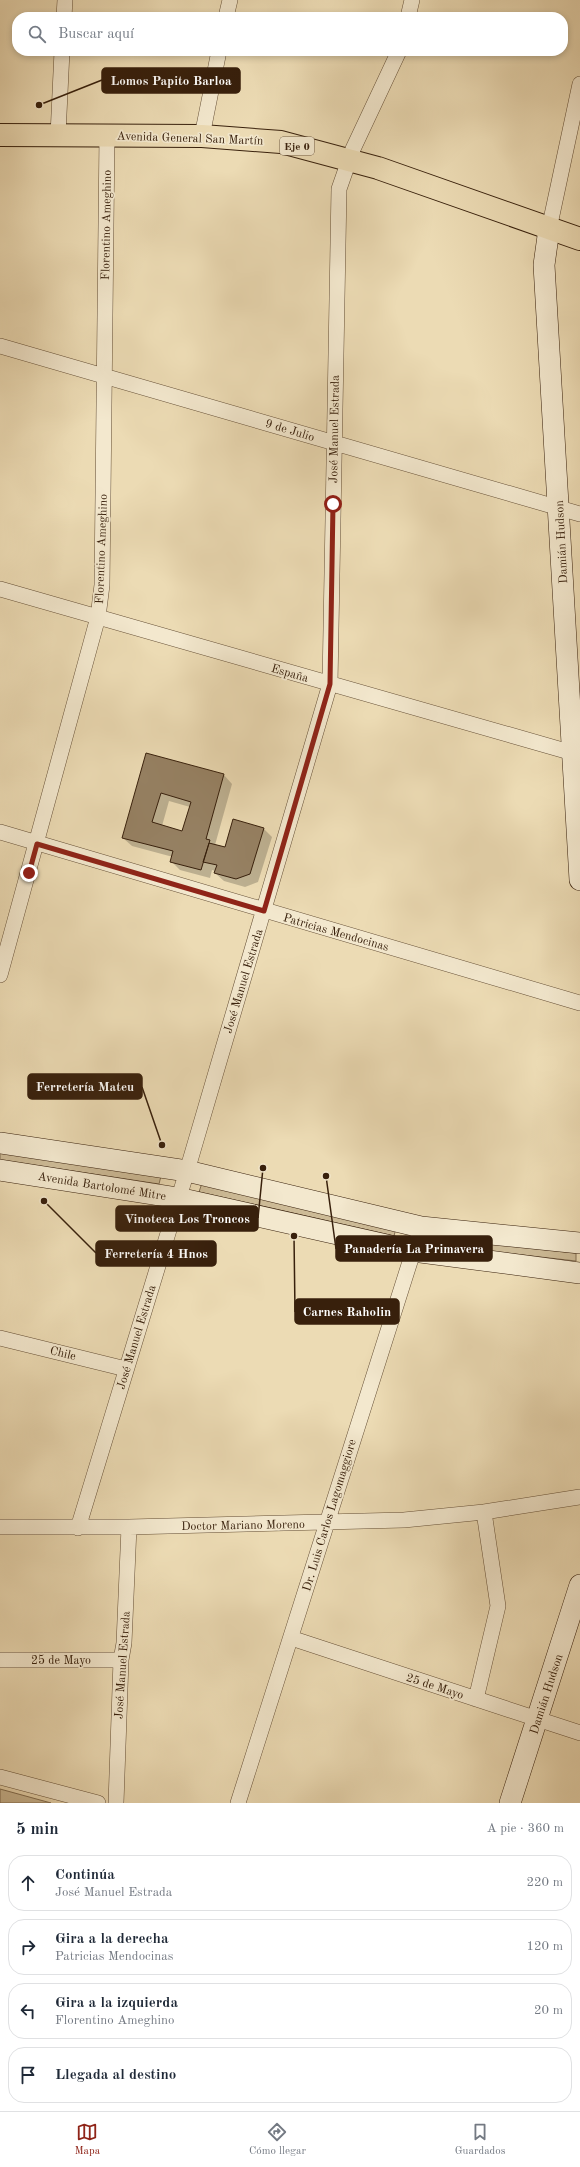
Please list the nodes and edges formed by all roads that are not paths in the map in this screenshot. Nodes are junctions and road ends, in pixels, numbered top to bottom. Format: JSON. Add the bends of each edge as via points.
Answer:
{"nodes":[{"id":1,"x":65,"y":0,"type":"edge"},
{"id":2,"x":230,"y":0,"type":"edge"},
{"id":3,"x":412,"y":0,"type":"edge"},
{"id":4,"x":64,"y":12,"type":"edge"},
{"id":5,"x":227,"y":12,"type":"edge"},
{"id":6,"x":409,"y":12,"type":"edge"},
{"id":7,"x":62,"y":56,"type":"edge"},
{"id":8,"x":218,"y":56,"type":"edge"},
{"id":9,"x":397,"y":56,"type":"edge"},
{"id":10,"x":580,"y":84,"type":"edge"},
{"id":11,"x":0,"y":134,"type":"edge"},
{"id":12,"x":58,"y":134,"type":"junction"},
{"id":13,"x":107,"y":135,"type":"junction"},
{"id":14,"x":202,"y":136,"type":"junction"},
{"id":15,"x":348,"y":159,"type":"junction"},
{"id":16,"x":550,"y":229,"type":"junction"},
{"id":17,"x":580,"y":239,"type":"edge"},
{"id":18,"x":0,"y":346,"type":"edge"},
{"id":19,"x":104,"y":375,"type":"junction"},
{"id":20,"x":334,"y":443,"type":"junction"},
{"id":21,"x":559,"y":508,"type":"junction"},
{"id":22,"x":580,"y":514,"type":"edge"},
{"id":23,"x":0,"y":588,"type":"edge"},
{"id":24,"x":98,"y":617,"type":"junction"},
{"id":25,"x":330,"y":684,"type":"junction"},
{"id":26,"x":577,"y":754,"type":"edge"},
{"id":27,"x":0,"y":832,"type":"edge"},
{"id":28,"x":37,"y":844,"type":"junction"},
{"id":29,"x":580,"y":880,"type":"edge"},
{"id":30,"x":264,"y":911,"type":"junction"},
{"id":31,"x":0,"y":975,"type":"edge"},
{"id":32,"x":580,"y":1003,"type":"edge"},
{"id":33,"x":0,"y":1143,"type":"edge"},
{"id":34,"x":0,"y":1170,"type":"edge"},
{"id":35,"x":187,"y":1171,"type":"junction"},
{"id":36,"x":178,"y":1198,"type":"junction"},
{"id":37,"x":421,"y":1227,"type":"junction"},
{"id":38,"x":580,"y":1242,"type":"edge"},
{"id":39,"x":413,"y":1251,"type":"junction"},
{"id":40,"x":580,"y":1273,"type":"edge"},
{"id":41,"x":0,"y":1338,"type":"edge"},
{"id":42,"x":126,"y":1369,"type":"junction"},
{"id":43,"x":580,"y":1497,"type":"edge"},
{"id":44,"x":484,"y":1512,"type":"junction"},
{"id":45,"x":326,"y":1523,"type":"junction"},
{"id":46,"x":0,"y":1527,"type":"edge"},
{"id":47,"x":129,"y":1527,"type":"junction"},
{"id":48,"x":78,"y":1528,"type":"junction"},
{"id":49,"x":580,"y":1585,"type":"edge"},
{"id":50,"x":290,"y":1638,"type":"junction"},
{"id":51,"x":0,"y":1660,"type":"edge"},
{"id":52,"x":121,"y":1660,"type":"junction"},
{"id":53,"x":476,"y":1699,"type":"junction"},
{"id":54,"x":537,"y":1720,"type":"junction"},
{"id":55,"x":580,"y":1732,"type":"edge"},
{"id":56,"x":0,"y":1777,"type":"edge"},
{"id":57,"x":98,"y":1803,"type":"edge"},
{"id":58,"x":116,"y":1803,"type":"edge"},
{"id":59,"x":238,"y":1803,"type":"edge"},
{"id":60,"x":510,"y":1803,"type":"edge"}],
"edges":[{"from":1,"to":4,"type":"street"},
{"from":2,"to":5,"type":"street"},
{"from":3,"to":6,"type":"street"},
{"from":7,"to":12,"type":"street"},
{"from":8,"to":14,"type":"street"},
{"from":9,"to":15,"type":"street","name":"José Manuel Estrada"},
{"from":10,"to":16,"type":"street"},
{"from":11,"to":12,"type":"main road","name":"Avenida General San Martín","number":"Eje 0"},
{"from":12,"to":13,"type":"main road","name":"Avenida General San Martín","number":"Eje 0"},
{"from":13,"to":14,"type":"main road","name":"Avenida General San Martín","number":"Eje 0"},
{"from":13,"to":19,"type":"street","name":"Florentino Ameghino"},
{"from":14,"to":15,"type":"main road","name":"Avenida General San Martín","number":"Eje 0","via":[[281,142]]},
{"from":15,"to":16,"type":"main road","name":"Avenida General San Martín","number":"Eje 0"},
{"from":15,"to":20,"type":"street","name":"José Manuel Estrada","via":[[338,200]]},
{"from":16,"to":17,"type":"main road","name":"Avenida General San Martín","number":"Eje 0"},
{"from":16,"to":21,"type":"street","name":"Damián Hudson","via":[[544,264]]},
{"from":18,"to":19,"type":"street","name":"9 de Julio"},
{"from":19,"to":20,"type":"street","name":"9 de Julio"},
{"from":19,"to":24,"type":"street","name":"Florentino Ameghino","via":[[102,585]]},
{"from":20,"to":21,"type":"street","name":"9 de Julio"},
{"from":20,"to":25,"type":"street","name":"José Manuel Estrada"},
{"from":21,"to":22,"type":"street","name":"9 de Julio"},
{"from":21,"to":26,"type":"street","name":"Damián Hudson"},
{"from":23,"to":24,"type":"street","name":"España"},
{"from":24,"to":25,"type":"street","name":"España"},
{"from":24,"to":28,"type":"street","name":"Florentino Ameghino"},
{"from":25,"to":26,"type":"street","name":"España"},
{"from":25,"to":30,"type":"street","name":"José Manuel Estrada"},
{"from":26,"to":29,"type":"street","name":"Damián Hudson"},
{"from":27,"to":28,"type":"street","name":"Patricias Mendocinas"},
{"from":28,"to":30,"type":"street","name":"Patricias Mendocinas"},
{"from":28,"to":31,"type":"street","name":"Florentino Ameghino"},
{"from":30,"to":32,"type":"street","name":"Patricias Mendocinas"},
{"from":30,"to":35,"type":"street","name":"José Manuel Estrada"},
{"from":33,"to":35,"type":"street"},
{"from":34,"to":36,"type":"street","name":"Avenida Bartolomé Mitre"},
{"from":35,"to":36,"type":"street","name":"José Manuel Estrada"},
{"from":35,"to":37,"type":"street"},
{"from":36,"to":39,"type":"street","name":"Avenida Bartolomé Mitre"},
{"from":36,"to":42,"type":"street","name":"José Manuel Estrada"},
{"from":37,"to":38,"type":"street"},
{"from":37,"to":39,"type":"street","name":"Dr. Luis Carlos Lagomaggiore"},
{"from":39,"to":40,"type":"street","name":"Avenida Bartolomé Mitre"},
{"from":39,"to":45,"type":"street","name":"Dr. Luis Carlos Lagomaggiore"},
{"from":41,"to":42,"type":"street","name":"Chile"},
{"from":42,"to":48,"type":"street","name":"José Manuel Estrada"},
{"from":43,"to":44,"type":"street","name":"Doctor Mariano Moreno"},
{"from":44,"to":45,"type":"street","name":"Doctor Mariano Moreno","via":[[404,1520]]},
{"from":44,"to":53,"type":"street","via":[[498,1606]]},
{"from":45,"to":47,"type":"street","name":"Doctor Mariano Moreno"},
{"from":45,"to":50,"type":"street","name":"Dr. Luis Carlos Lagomaggiore"},
{"from":46,"to":48,"type":"street","name":"Doctor Mariano Moreno"},
{"from":47,"to":48,"type":"street","name":"Doctor Mariano Moreno"},
{"from":47,"to":52,"type":"street","name":"José Manuel Estrada"},
{"from":49,"to":54,"type":"street","name":"Damián Hudson"},
{"from":50,"to":53,"type":"street","name":"25 de Mayo"},
{"from":50,"to":59,"type":"street","name":"Dr. Luis Carlos Lagomaggiore"},
{"from":51,"to":52,"type":"street","name":"25 de Mayo"},
{"from":52,"to":58,"type":"street","name":"José Manuel Estrada"},
{"from":53,"to":54,"type":"street","name":"25 de Mayo"},
{"from":54,"to":55,"type":"street","name":"25 de Mayo"},
{"from":54,"to":60,"type":"street","name":"Damián Hudson"},
{"from":56,"to":57,"type":"street"}]}
